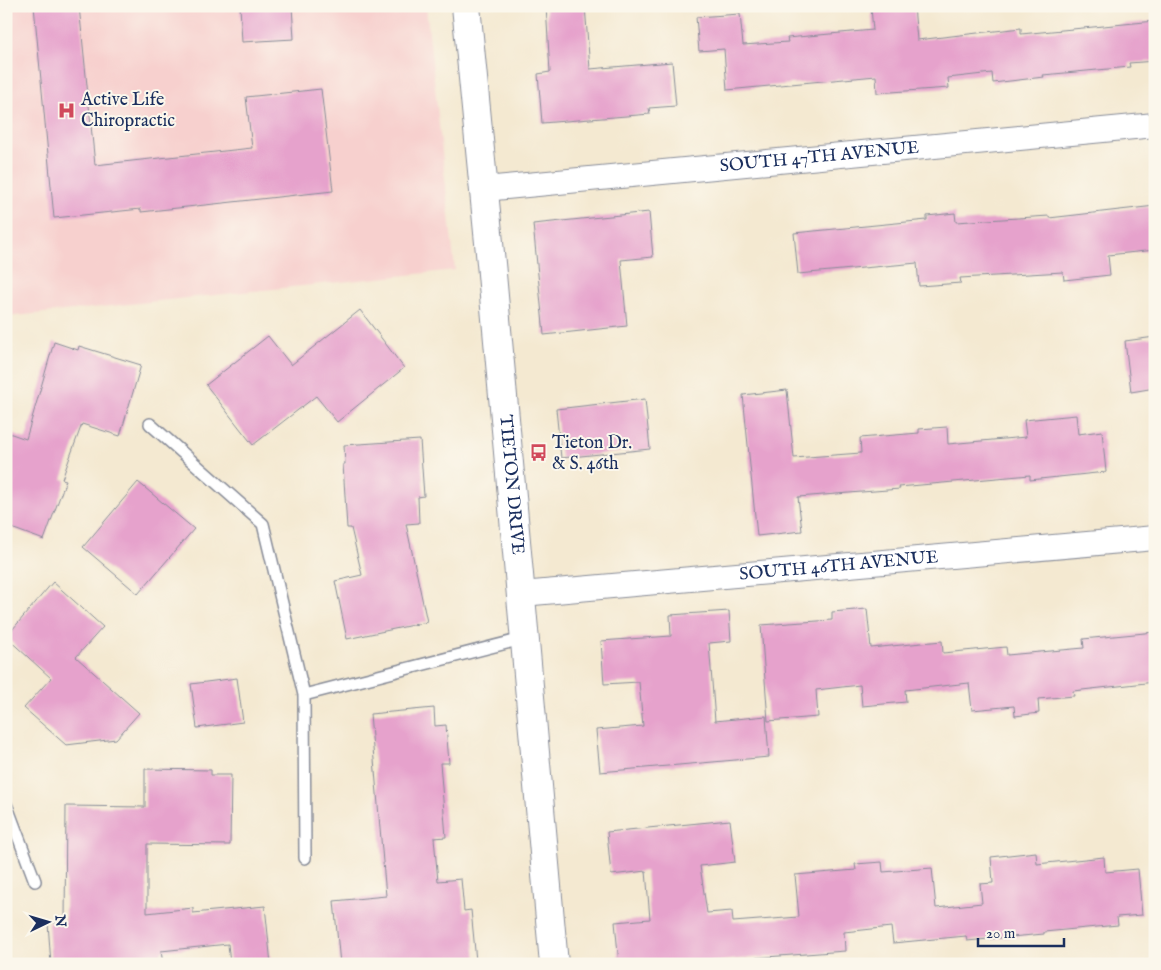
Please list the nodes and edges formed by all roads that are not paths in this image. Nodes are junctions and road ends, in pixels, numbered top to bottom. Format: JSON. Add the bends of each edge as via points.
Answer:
{"nodes":[{"id":1,"x":466,"y":6,"type":"edge"},
{"id":2,"x":1155,"y":125,"type":"edge"},
{"id":3,"x":484,"y":189,"type":"junction"},
{"id":4,"x":150,"y":424,"type":"dead end"},
{"id":5,"x":1155,"y":538,"type":"edge"},
{"id":6,"x":522,"y":594,"type":"junction"},
{"id":7,"x":526,"y":638,"type":"junction"},
{"id":8,"x":304,"y":695,"type":"junction"},
{"id":9,"x":6,"y":804,"type":"edge"},
{"id":10,"x":305,"y":858,"type":"dead end"},
{"id":11,"x":35,"y":881,"type":"dead end"},
{"id":12,"x":554,"y":964,"type":"edge"}],
"edges":[{"from":1,"to":3,"type":"main road","name":"TIETON DRIVE"},
{"from":2,"to":3,"type":"street","name":"SOUTH 47TH AVENUE"},
{"from":3,"to":6,"type":"main road","name":"TIETON DRIVE"},
{"from":4,"to":8,"type":"lane","via":[[263,524]]},
{"from":5,"to":6,"type":"street","name":"SOUTH 46TH AVENUE"},
{"from":6,"to":7,"type":"main road","name":"TIETON DRIVE"},
{"from":7,"to":8,"type":"lane"},
{"from":7,"to":12,"type":"main road","name":"TIETON DRIVE"},
{"from":8,"to":10,"type":"lane"},
{"from":9,"to":11,"type":"lane"}]}
